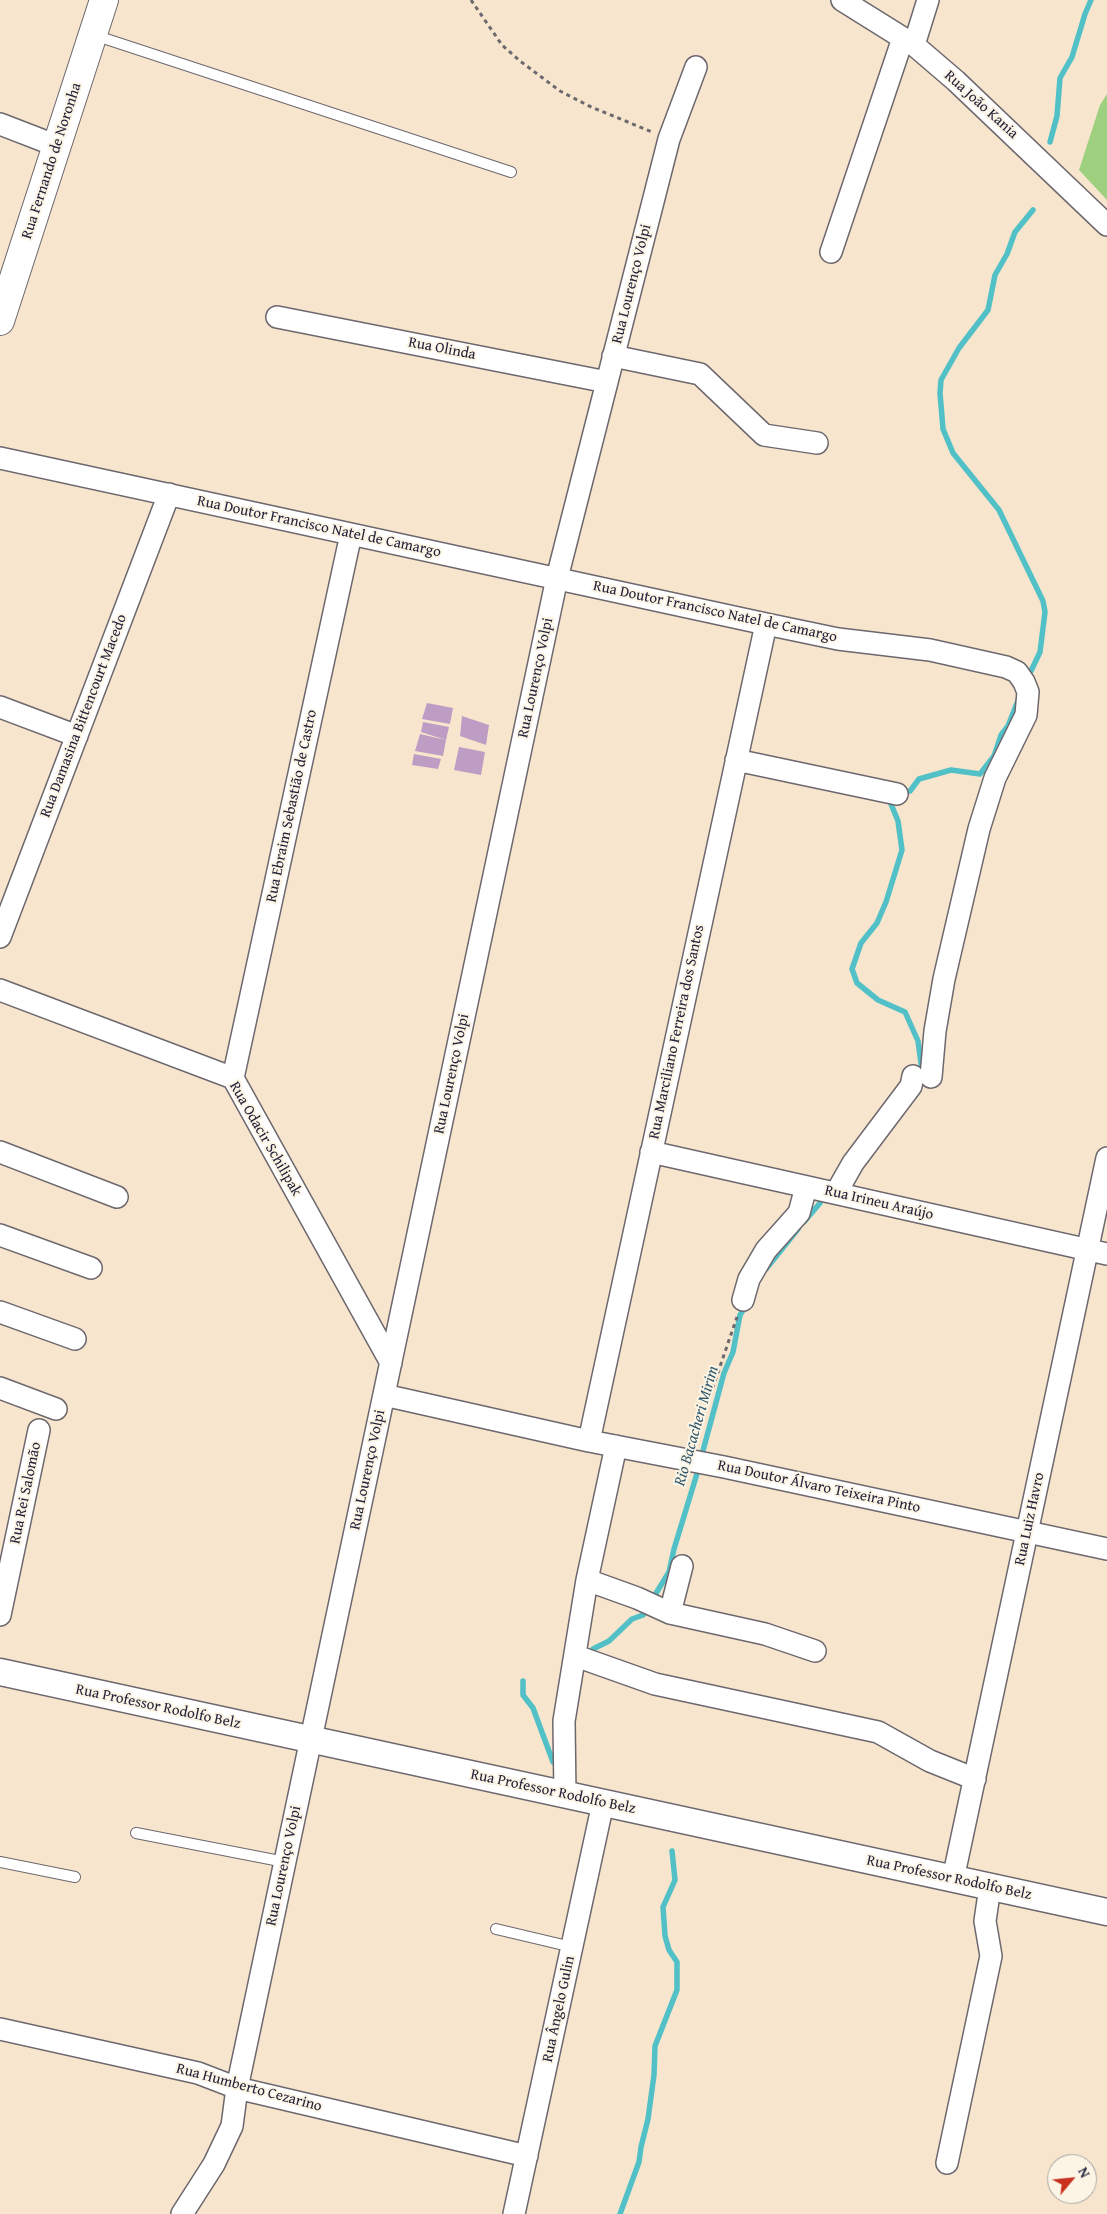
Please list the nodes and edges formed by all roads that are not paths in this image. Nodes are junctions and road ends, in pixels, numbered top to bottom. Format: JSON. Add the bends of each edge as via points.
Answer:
{"nodes":[{"id":1,"x":104,"y":0,"type":"edge"},
{"id":2,"x":842,"y":0,"type":"edge"},
{"id":3,"x":928,"y":0,"type":"edge"},
{"id":4,"x":93,"y":34,"type":"junction"},
{"id":5,"x":908,"y":42,"type":"junction"},
{"id":6,"x":696,"y":67,"type":"dead end"},
{"id":7,"x":0,"y":124,"type":"edge"},
{"id":8,"x":57,"y":146,"type":"junction"},
{"id":9,"x":511,"y":172,"type":"dead end"},
{"id":10,"x":1107,"y":226,"type":"edge"},
{"id":11,"x":831,"y":252,"type":"dead end"},
{"id":12,"x":277,"y":316,"type":"dead end"},
{"id":13,"x":0,"y":321,"type":"edge"},
{"id":14,"x":613,"y":356,"type":"junction"},
{"id":15,"x":607,"y":382,"type":"junction"},
{"id":16,"x":817,"y":443,"type":"dead end"},
{"id":17,"x":0,"y":458,"type":"edge"},
{"id":18,"x":169,"y":494,"type":"junction"},
{"id":19,"x":351,"y":534,"type":"junction"},
{"id":20,"x":557,"y":578,"type":"junction"},
{"id":21,"x":766,"y":624,"type":"junction"},
{"id":22,"x":0,"y":707,"type":"edge"},
{"id":23,"x":77,"y":736,"type":"junction"},
{"id":24,"x":736,"y":760,"type":"junction"},
{"id":25,"x":897,"y":794,"type":"dead end"},
{"id":26,"x":0,"y":937,"type":"edge"},
{"id":27,"x":0,"y":990,"type":"edge"},
{"id":28,"x":234,"y":1078,"type":"junction"},
{"id":29,"x":0,"y":1152,"type":"edge"},
{"id":30,"x":651,"y":1152,"type":"junction"},
{"id":31,"x":1107,"y":1158,"type":"edge"},
{"id":32,"x":806,"y":1187,"type":"junction"},
{"id":33,"x":836,"y":1193,"type":"junction"},
{"id":34,"x":117,"y":1197,"type":"dead end"},
{"id":35,"x":0,"y":1235,"type":"edge"},
{"id":36,"x":1097,"y":1252,"type":"edge"},
{"id":37,"x":91,"y":1268,"type":"dead end"},
{"id":38,"x":744,"y":1300,"type":"road end"},
{"id":39,"x":0,"y":1312,"type":"edge"},
{"id":40,"x":75,"y":1339,"type":"dead end"},
{"id":41,"x":391,"y":1363,"type":"junction"},
{"id":42,"x":0,"y":1388,"type":"edge"},
{"id":43,"x":384,"y":1395,"type":"junction"},
{"id":44,"x":56,"y":1409,"type":"dead end"},
{"id":45,"x":39,"y":1430,"type":"dead end"},
{"id":46,"x":589,"y":1440,"type":"junction"},
{"id":47,"x":616,"y":1446,"type":"junction"},
{"id":48,"x":1027,"y":1532,"type":"junction"},
{"id":49,"x":1107,"y":1549,"type":"edge"},
{"id":50,"x":682,"y":1566,"type":"dead end"},
{"id":51,"x":587,"y":1580,"type":"junction"},
{"id":52,"x":670,"y":1613,"type":"junction"},
{"id":53,"x":0,"y":1615,"type":"edge"},
{"id":54,"x":815,"y":1651,"type":"dead end"},
{"id":55,"x":576,"y":1656,"type":"junction"},
{"id":56,"x":0,"y":1672,"type":"edge"},
{"id":57,"x":311,"y":1740,"type":"junction"},
{"id":58,"x":974,"y":1780,"type":"junction"},
{"id":59,"x":566,"y":1795,"type":"junction"},
{"id":60,"x":603,"y":1803,"type":"junction"},
{"id":61,"x":136,"y":1833,"type":"dead end"},
{"id":62,"x":0,"y":1862,"type":"edge"},
{"id":63,"x":285,"y":1862,"type":"junction"},
{"id":64,"x":75,"y":1877,"type":"dead end"},
{"id":65,"x":953,"y":1879,"type":"junction"},
{"id":66,"x":990,"y":1887,"type":"junction"},
{"id":67,"x":1107,"y":1912,"type":"edge"},
{"id":68,"x":496,"y":1929,"type":"dead end"},
{"id":69,"x":572,"y":1948,"type":"junction"},
{"id":70,"x":0,"y":2029,"type":"edge"},
{"id":71,"x":237,"y":2088,"type":"junction"},
{"id":72,"x":527,"y":2156,"type":"junction"},
{"id":73,"x":946,"y":2163,"type":"dead end"},
{"id":74,"x":182,"y":2214,"type":"edge"},
{"id":75,"x":514,"y":2214,"type":"edge"}],
"edges":[{"from":1,"to":4,"type":"main road","name":"Rua Fernando de Noronha"},
{"from":2,"to":5,"type":"street","name":"Rua João Kania"},
{"from":3,"to":5,"type":"street"},
{"from":4,"to":8,"type":"main road","name":"Rua Fernando de Noronha"},
{"from":4,"to":9,"type":"lane"},
{"from":5,"to":10,"type":"street","name":"Rua João Kania","via":[[983,105]]},
{"from":5,"to":11,"type":"street"},
{"from":6,"to":14,"type":"street","name":"Rua Lourenço Volpi","via":[[668,139]]},
{"from":7,"to":8,"type":"street"},
{"from":8,"to":13,"type":"main road","name":"Rua Fernando de Noronha"},
{"from":12,"to":15,"type":"street","name":"Rua Olinda"},
{"from":14,"to":15,"type":"street","name":"Rua Lourenço Volpi"},
{"from":14,"to":16,"type":"street","via":[[700,374],[764,435]]},
{"from":15,"to":20,"type":"street","name":"Rua Lourenço Volpi"},
{"from":17,"to":18,"type":"street","name":"Rua Doutor Francisco Natel de Camargo"},
{"from":18,"to":19,"type":"street","name":"Rua Doutor Francisco Natel de Camargo"},
{"from":18,"to":23,"type":"street","name":"Rua Damasina Bittencourt Macedo"},
{"from":19,"to":20,"type":"street","name":"Rua Doutor Francisco Natel de Camargo"},
{"from":19,"to":28,"type":"street","name":"Rua Ebraim Sebastião de Castro"},
{"from":20,"to":21,"type":"street","name":"Rua Doutor Francisco Natel de Camargo"},
{"from":20,"to":41,"type":"street","name":"Rua Lourenço Volpi"},
{"from":21,"to":24,"type":"street","name":"Rua Marciliano Ferreira dos Santos"},
{"from":21,"to":33,"type":"street","name":"Rua Doutor Francisco Natel de Camargo","via":[[996,664],[1017,672],[1028,692],[1026,716],[1004,757],[990,795],[922,1076],[853,1163]]},
{"from":22,"to":23,"type":"street"},
{"from":23,"to":26,"type":"street","name":"Rua Damasina Bittencourt Macedo"},
{"from":24,"to":25,"type":"street"},
{"from":24,"to":30,"type":"street","name":"Rua Marciliano Ferreira dos Santos"},
{"from":27,"to":28,"type":"street","name":"Rua Odacir Schilipak"},
{"from":28,"to":41,"type":"street","name":"Rua Odacir Schilipak"},
{"from":29,"to":34,"type":"street"},
{"from":30,"to":32,"type":"street","name":"Rua Irineu Araújo"},
{"from":30,"to":46,"type":"street","name":"Rua Marciliano Ferreira dos Santos"},
{"from":31,"to":36,"type":"street","name":"Rua Luiz Havro"},
{"from":32,"to":33,"type":"street","name":"Rua Irineu Araújo"},
{"from":32,"to":38,"type":"street","via":[[799,1213],[766,1250],[749,1279]]},
{"from":33,"to":36,"type":"street","name":"Rua Irineu Araújo"},
{"from":35,"to":37,"type":"street"},
{"from":36,"to":48,"type":"street","name":"Rua Luiz Havro"},
{"from":39,"to":40,"type":"street"},
{"from":41,"to":43,"type":"street","name":"Rua Lourenço Volpi"},
{"from":42,"to":44,"type":"street"},
{"from":43,"to":46,"type":"street","name":"Rua Doutor Álvaro Teixeira Pinto"},
{"from":43,"to":57,"type":"street","name":"Rua Lourenço Volpi"},
{"from":45,"to":53,"type":"street","name":"Rua Rei Salomão"},
{"from":46,"to":47,"type":"street","name":"Rua Doutor Álvaro Teixeira Pinto"},
{"from":47,"to":48,"type":"street","name":"Rua Doutor Álvaro Teixeira Pinto"},
{"from":47,"to":51,"type":"street"},
{"from":48,"to":49,"type":"street","name":"Rua Doutor Álvaro Teixeira Pinto"},
{"from":48,"to":58,"type":"street","name":"Rua Luiz Havro"},
{"from":50,"to":52,"type":"street"},
{"from":51,"to":52,"type":"street"},
{"from":51,"to":55,"type":"street"},
{"from":52,"to":54,"type":"street","via":[[765,1634]]},
{"from":55,"to":58,"type":"street","via":[[655,1684],[878,1732],[930,1761]]},
{"from":55,"to":59,"type":"street","via":[[564,1721]]},
{"from":56,"to":57,"type":"street","name":"Rua Professor Rodolfo Belz"},
{"from":57,"to":59,"type":"street","name":"Rua Professor Rodolfo Belz"},
{"from":57,"to":63,"type":"street","name":"Rua Lourenço Volpi"},
{"from":58,"to":65,"type":"street","name":"Rua Luiz Havro"},
{"from":59,"to":60,"type":"street","name":"Rua Professor Rodolfo Belz"},
{"from":60,"to":65,"type":"street","name":"Rua Professor Rodolfo Belz"},
{"from":60,"to":69,"type":"street","name":"Rua Ângelo Gulin"},
{"from":61,"to":63,"type":"lane"},
{"from":62,"to":64,"type":"lane"},
{"from":63,"to":71,"type":"street","name":"Rua Lourenço Volpi"},
{"from":65,"to":66,"type":"street","name":"Rua Professor Rodolfo Belz"},
{"from":66,"to":67,"type":"street","name":"Rua Professor Rodolfo Belz"},
{"from":66,"to":73,"type":"street","via":[[985,1921],[991,1956]]},
{"from":68,"to":69,"type":"lane"},
{"from":69,"to":72,"type":"street","name":"Rua Ângelo Gulin"},
{"from":70,"to":71,"type":"street","name":"Rua Humberto Cezarino","via":[[198,2073]]},
{"from":71,"to":72,"type":"street","name":"Rua Humberto Cezarino"},
{"from":71,"to":74,"type":"street","name":"Rua Lourenço Volpi","via":[[235,2114],[225,2144]]},
{"from":72,"to":75,"type":"street","name":"Rua Ângelo Gulin"}]}
